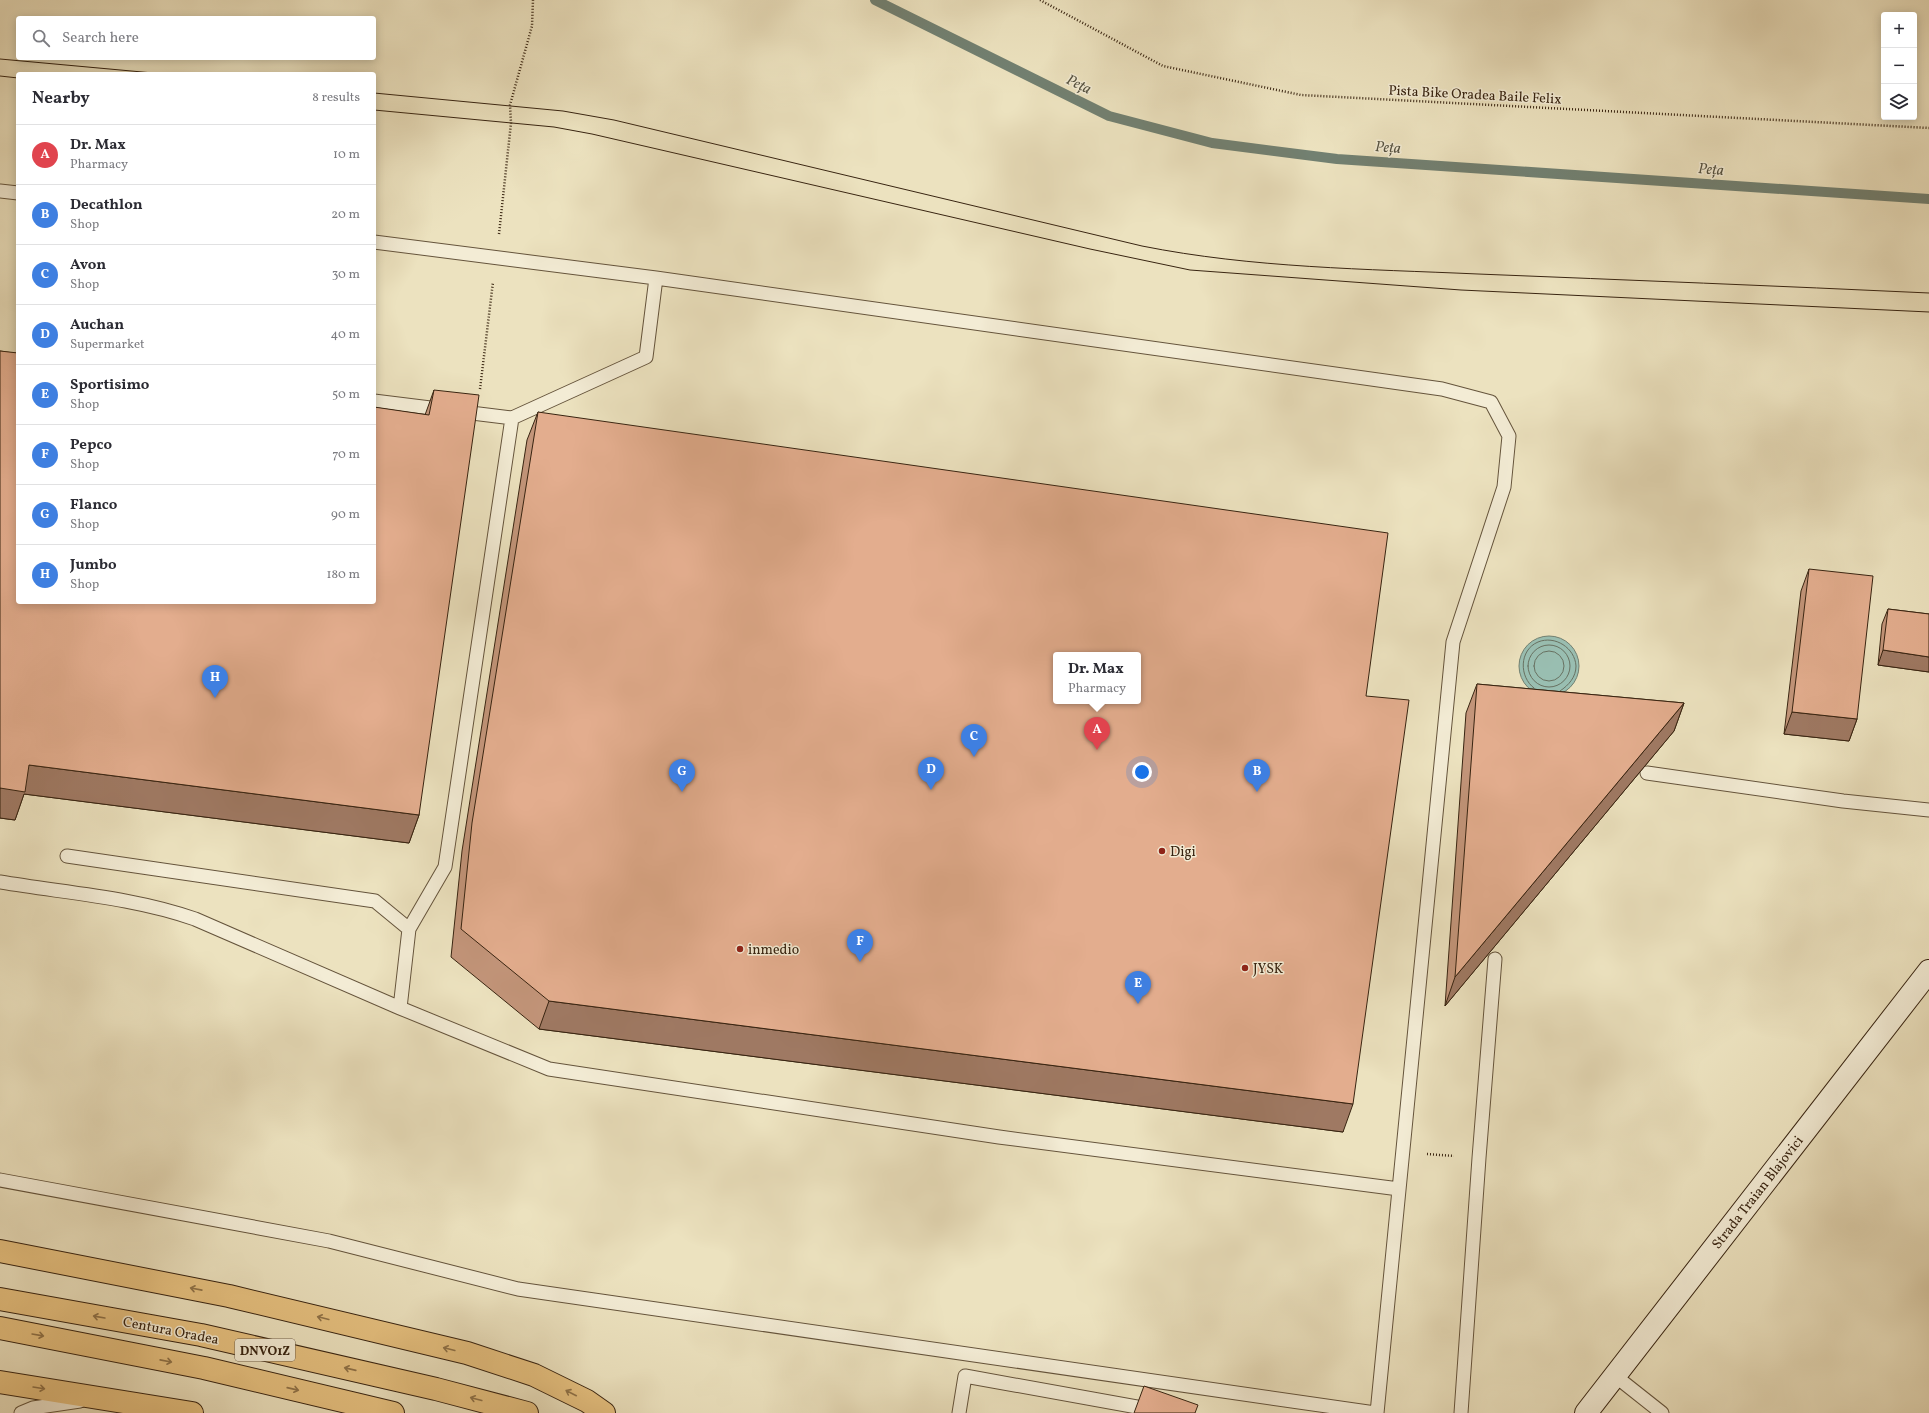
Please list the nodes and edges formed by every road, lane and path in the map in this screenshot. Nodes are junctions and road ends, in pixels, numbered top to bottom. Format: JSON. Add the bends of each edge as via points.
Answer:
{"nodes":[{"id":1,"x":533,"y":0,"type":"edge"},
{"id":2,"x":1040,"y":0,"type":"edge"},
{"id":3,"x":1929,"y":128,"type":"edge"},
{"id":4,"x":0,"y":191,"type":"edge"},
{"id":5,"x":16,"y":193,"type":"edge"},
{"id":6,"x":376,"y":242,"type":"edge"},
{"id":7,"x":496,"y":258,"type":"junction"},
{"id":8,"x":656,"y":278,"type":"junction"},
{"id":9,"x":376,"y":401,"type":"edge"},
{"id":10,"x":477,"y":414,"type":"junction"},
{"id":11,"x":512,"y":418,"type":"junction"},
{"id":12,"x":1647,"y":773,"type":"edge"},
{"id":13,"x":1929,"y":810,"type":"edge"},
{"id":14,"x":67,"y":856,"type":"dead end"},
{"id":15,"x":0,"y":882,"type":"edge"},
{"id":16,"x":409,"y":930,"type":"junction"},
{"id":17,"x":1495,"y":959,"type":"edge"},
{"id":18,"x":1929,"y":971,"type":"edge"},
{"id":19,"x":400,"y":1008,"type":"junction"},
{"id":20,"x":1403,"y":1152,"type":"junction"},
{"id":21,"x":1479,"y":1158,"type":"junction"},
{"id":22,"x":0,"y":1180,"type":"edge"},
{"id":23,"x":1399,"y":1189,"type":"junction"},
{"id":24,"x":0,"y":1251,"type":"edge"},
{"id":25,"x":0,"y":1299,"type":"edge"},
{"id":26,"x":0,"y":1328,"type":"edge"},
{"id":27,"x":968,"y":1355,"type":"junction"},
{"id":28,"x":1614,"y":1375,"type":"junction"},
{"id":29,"x":965,"y":1376,"type":"junction"},
{"id":30,"x":0,"y":1382,"type":"edge"},
{"id":31,"x":101,"y":1398,"type":"junction"},
{"id":32,"x":21,"y":1413,"type":"edge"},
{"id":33,"x":192,"y":1413,"type":"edge"},
{"id":34,"x":393,"y":1413,"type":"edge"},
{"id":35,"x":528,"y":1413,"type":"edge"},
{"id":36,"x":604,"y":1413,"type":"edge"},
{"id":37,"x":959,"y":1413,"type":"edge"},
{"id":38,"x":1170,"y":1413,"type":"edge"},
{"id":39,"x":1376,"y":1413,"type":"edge"},
{"id":40,"x":1461,"y":1413,"type":"edge"},
{"id":41,"x":1586,"y":1413,"type":"edge"},
{"id":42,"x":1662,"y":1413,"type":"edge"}],
"edges":[{"from":1,"to":7,"type":"path","via":[[532,26],[510,105],[511,123]]},
{"from":2,"to":3,"type":"path","name":"Pista Bike Oradea Baile Felix","via":[[1163,66],[1301,95]]},
{"from":4,"to":5,"type":"lane"},
{"from":6,"to":7,"type":"lane"},
{"from":7,"to":8,"type":"lane"},
{"from":7,"to":10,"type":"path"},
{"from":8,"to":11,"type":"lane","via":[[646,357]]},
{"from":8,"to":20,"type":"lane","via":[[1442,389],[1491,402],[1509,436],[1504,487],[1453,642]]},
{"from":9,"to":10,"type":"lane"},
{"from":10,"to":11,"type":"lane"},
{"from":11,"to":16,"type":"lane","via":[[445,867]]},
{"from":12,"to":13,"type":"lane"},
{"from":14,"to":16,"type":"lane","via":[[376,901]]},
{"from":15,"to":19,"type":"lane","via":[[170,910]]},
{"from":16,"to":19,"type":"lane"},
{"from":17,"to":21,"type":"lane"},
{"from":18,"to":28,"type":"street","name":"Strada Traian Blajovici"},
{"from":19,"to":23,"type":"lane","via":[[549,1069],[999,1137]]},
{"from":20,"to":21,"type":"path"},
{"from":20,"to":23,"type":"lane"},
{"from":21,"to":40,"type":"lane"},
{"from":22,"to":27,"type":"lane","via":[[328,1241],[518,1289]]},
{"from":23,"to":39,"type":"lane"},
{"from":36,"to":24,"type":"highway","one_way":true,"via":[[534,1375],[467,1353],[229,1296]]},
{"from":35,"to":25,"type":"highway","name":"Centura Oradea","number":"DNVO1Z","one_way":true,"via":[[436,1388],[202,1335]]},
{"from":26,"to":34,"type":"highway","number":"DNVO1Z","one_way":true,"via":[[204,1368]]},
{"from":27,"to":29,"type":"lane"},
{"from":27,"to":39,"type":"lane"},
{"from":28,"to":41,"type":"street","name":"Strada Traian Blajovici"},
{"from":28,"to":42,"type":"lane"},
{"from":29,"to":37,"type":"lane"},
{"from":29,"to":38,"type":"lane"},
{"from":30,"to":31,"type":"highway","one_way":true},
{"from":31,"to":32,"type":"lane","via":[[33,1408]]},
{"from":31,"to":33,"type":"highway"}]}
